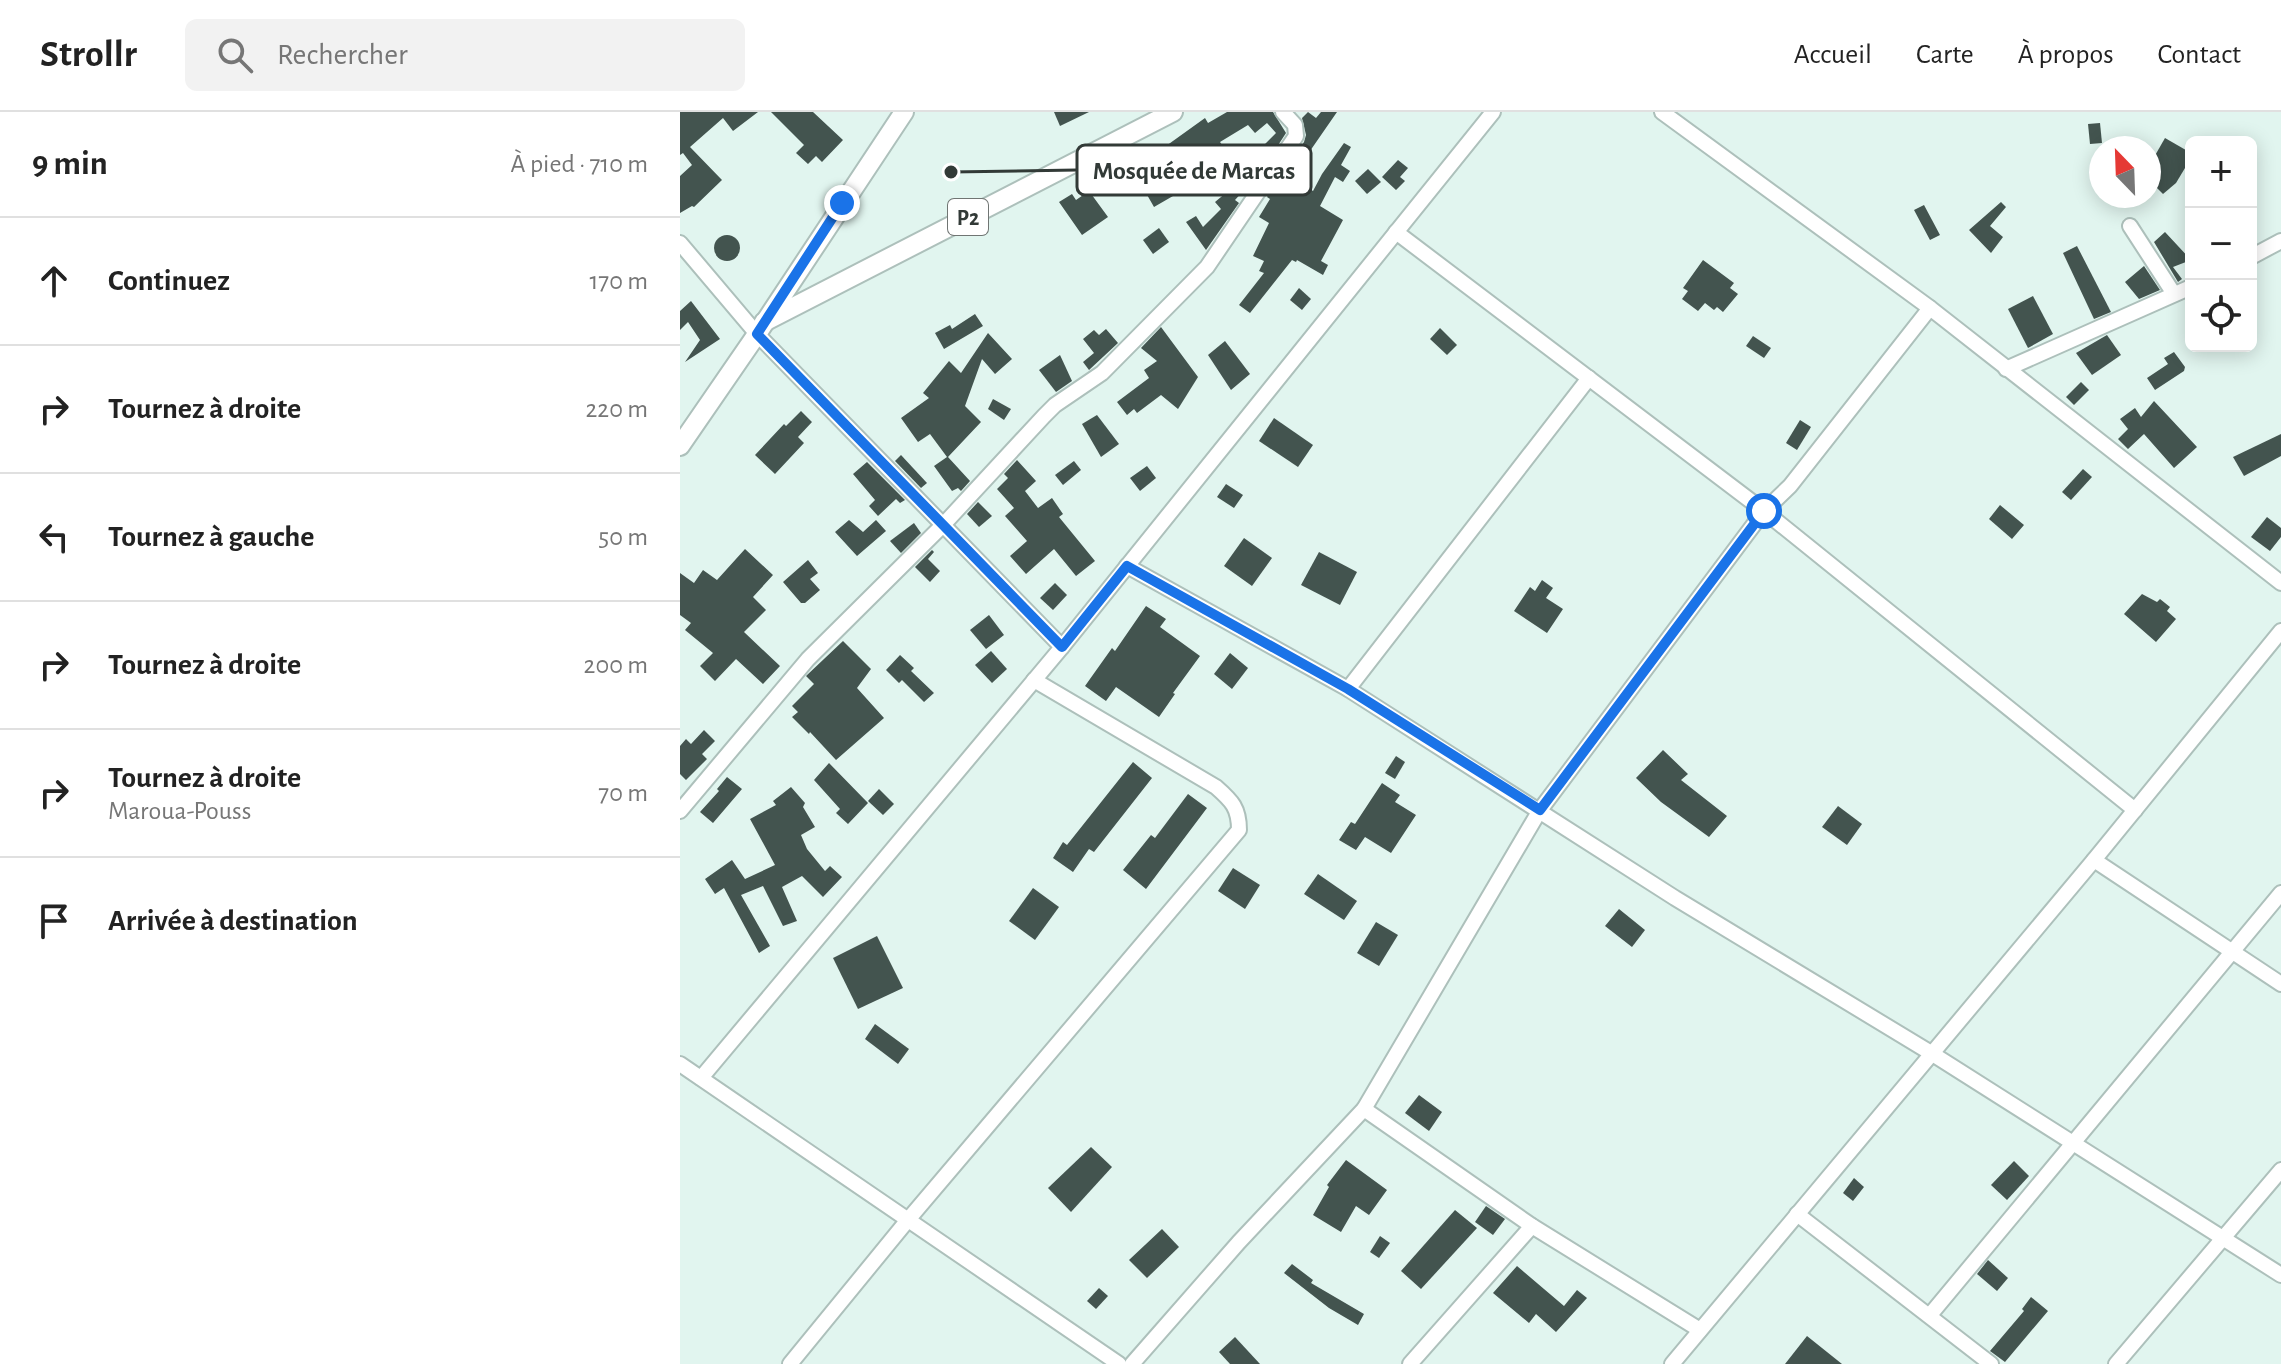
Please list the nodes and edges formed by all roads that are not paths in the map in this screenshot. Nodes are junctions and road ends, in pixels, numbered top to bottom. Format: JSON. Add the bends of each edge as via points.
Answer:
{"nodes":[{"id":1,"x":904,"y":112,"type":"edge"},
{"id":2,"x":1173,"y":112,"type":"edge"},
{"id":3,"x":1283,"y":112,"type":"edge"},
{"id":4,"x":1493,"y":112,"type":"edge"},
{"id":5,"x":1662,"y":112,"type":"edge"},
{"id":6,"x":2130,"y":226,"type":"dead end"},
{"id":7,"x":1396,"y":232,"type":"junction"},
{"id":8,"x":2281,"y":241,"type":"edge"},
{"id":9,"x":680,"y":243,"type":"edge"},
{"id":10,"x":2257,"y":254,"type":"edge"},
{"id":11,"x":2185,"y":289,"type":"edge"},
{"id":12,"x":2174,"y":294,"type":"junction"},
{"id":13,"x":1930,"y":308,"type":"junction"},
{"id":14,"x":761,"y":328,"type":"junction"},
{"id":15,"x":2006,"y":369,"type":"junction"},
{"id":16,"x":1589,"y":378,"type":"junction"},
{"id":17,"x":680,"y":446,"type":"edge"},
{"id":18,"x":1764,"y":511,"type":"junction"},
{"id":19,"x":944,"y":524,"type":"junction"},
{"id":20,"x":1127,"y":566,"type":"junction"},
{"id":21,"x":2281,"y":583,"type":"edge"},
{"id":22,"x":2281,"y":631,"type":"edge"},
{"id":23,"x":1062,"y":647,"type":"junction"},
{"id":24,"x":1034,"y":680,"type":"junction"},
{"id":25,"x":1348,"y":689,"type":"junction"},
{"id":26,"x":1540,"y":810,"type":"junction"},
{"id":27,"x":2135,"y":810,"type":"junction"},
{"id":28,"x":680,"y":811,"type":"edge"},
{"id":29,"x":2094,"y":860,"type":"junction"},
{"id":30,"x":2281,"y":893,"type":"edge"},
{"id":31,"x":2233,"y":952,"type":"junction"},
{"id":32,"x":2281,"y":984,"type":"edge"},
{"id":33,"x":1931,"y":1053,"type":"junction"},
{"id":34,"x":680,"y":1064,"type":"edge"},
{"id":35,"x":701,"y":1078,"type":"junction"},
{"id":36,"x":1364,"y":1109,"type":"junction"},
{"id":37,"x":2074,"y":1144,"type":"junction"},
{"id":38,"x":2281,"y":1170,"type":"edge"},
{"id":39,"x":1797,"y":1214,"type":"junction"},
{"id":40,"x":907,"y":1221,"type":"junction"},
{"id":41,"x":1532,"y":1226,"type":"junction"},
{"id":42,"x":2224,"y":1239,"type":"junction"},
{"id":43,"x":2281,"y":1275,"type":"edge"},
{"id":44,"x":1930,"y":1315,"type":"junction"},
{"id":45,"x":1700,"y":1330,"type":"junction"},
{"id":46,"x":790,"y":1364,"type":"edge"},
{"id":47,"x":1119,"y":1364,"type":"edge"},
{"id":48,"x":1132,"y":1364,"type":"edge"},
{"id":49,"x":1410,"y":1364,"type":"edge"},
{"id":50,"x":1672,"y":1364,"type":"edge"},
{"id":51,"x":1991,"y":1364,"type":"edge"},
{"id":52,"x":2116,"y":1364,"type":"edge"}],
"edges":[{"from":1,"to":14,"type":"main road"},
{"from":2,"to":14,"type":"main road","number":"P2"},
{"from":3,"to":19,"type":"street","via":[[1295,125],[1296,136],[1207,267],[1102,373],[1055,405]]},
{"from":4,"to":7,"type":"street"},
{"from":5,"to":13,"type":"street"},
{"from":6,"to":12,"type":"street"},
{"from":7,"to":16,"type":"street"},
{"from":7,"to":20,"type":"street"},
{"from":8,"to":10,"type":"street"},
{"from":9,"to":14,"type":"street"},
{"from":11,"to":12,"type":"street"},
{"from":12,"to":15,"type":"street"},
{"from":13,"to":15,"type":"street"},
{"from":13,"to":18,"type":"street","via":[[1790,486]]},
{"from":14,"to":17,"type":"main road"},
{"from":14,"to":19,"type":"street"},
{"from":15,"to":21,"type":"street"},
{"from":16,"to":18,"type":"street"},
{"from":16,"to":25,"type":"street"},
{"from":18,"to":26,"type":"street"},
{"from":18,"to":27,"type":"street"},
{"from":19,"to":23,"type":"street"},
{"from":19,"to":28,"type":"street","via":[[808,659]]},
{"from":20,"to":23,"type":"street"},
{"from":20,"to":25,"type":"street"},
{"from":22,"to":27,"type":"street"},
{"from":23,"to":24,"type":"street"},
{"from":24,"to":35,"type":"street"},
{"from":24,"to":40,"type":"street","via":[[1216,787],[1234,803],[1239,830]]},
{"from":25,"to":26,"type":"street"},
{"from":26,"to":33,"type":"street"},
{"from":26,"to":36,"type":"street"},
{"from":27,"to":29,"type":"street"},
{"from":29,"to":31,"type":"street"},
{"from":29,"to":33,"type":"street"},
{"from":30,"to":31,"type":"street"},
{"from":31,"to":32,"type":"street"},
{"from":31,"to":37,"type":"street"},
{"from":33,"to":37,"type":"street"},
{"from":33,"to":39,"type":"street"},
{"from":34,"to":35,"type":"street"},
{"from":35,"to":40,"type":"street"},
{"from":36,"to":41,"type":"street"},
{"from":36,"to":48,"type":"street"},
{"from":37,"to":42,"type":"street"},
{"from":37,"to":44,"type":"street"},
{"from":38,"to":42,"type":"street"},
{"from":39,"to":44,"type":"street"},
{"from":39,"to":45,"type":"street"},
{"from":40,"to":46,"type":"street"},
{"from":40,"to":47,"type":"street"},
{"from":41,"to":45,"type":"street"},
{"from":41,"to":49,"type":"street"},
{"from":42,"to":43,"type":"street"},
{"from":42,"to":52,"type":"street"},
{"from":44,"to":51,"type":"street"},
{"from":45,"to":50,"type":"street"}]}
